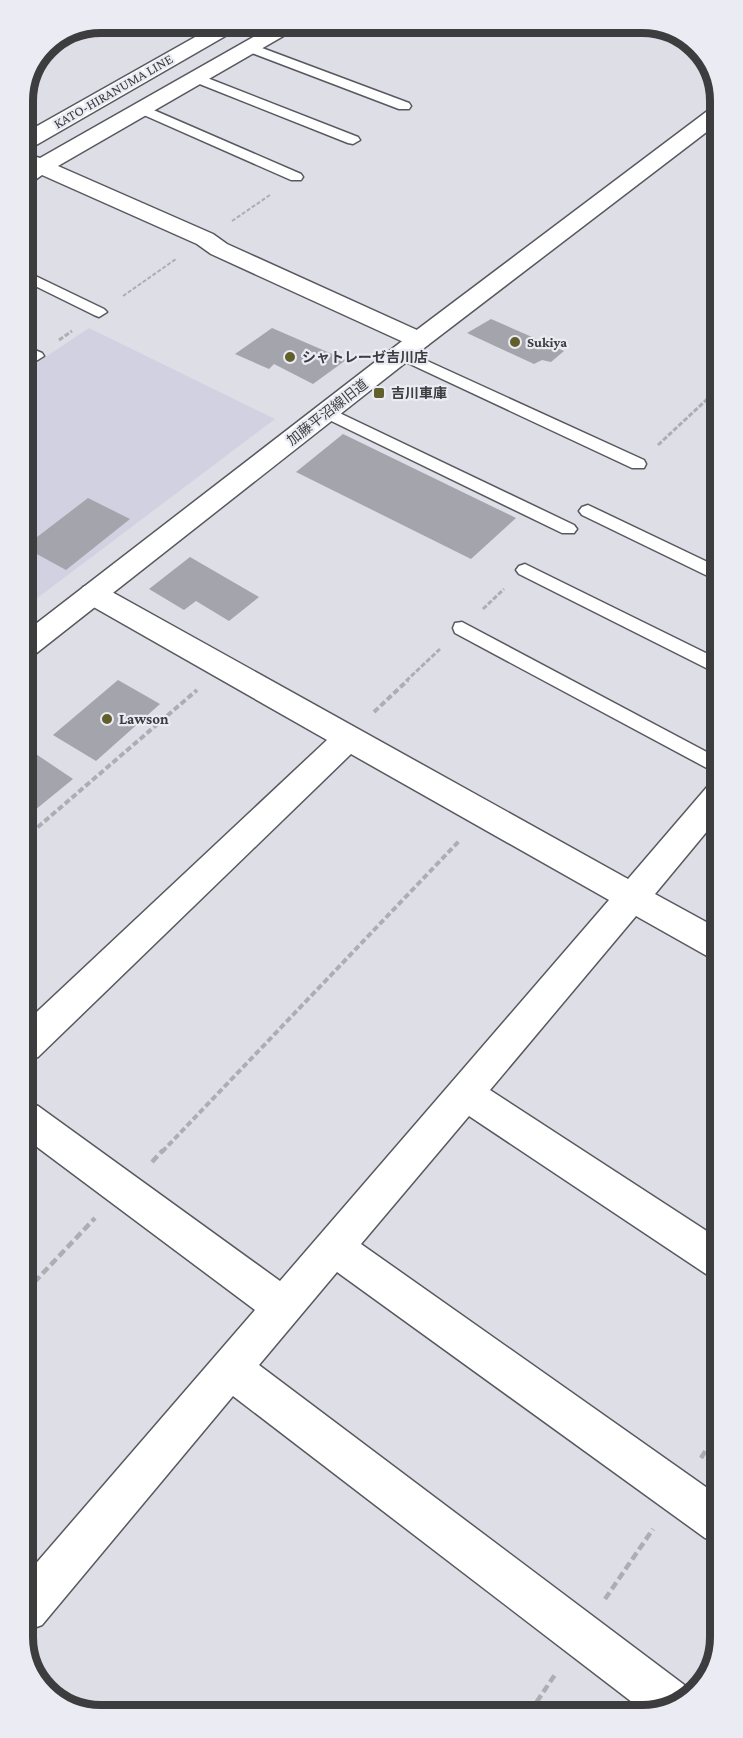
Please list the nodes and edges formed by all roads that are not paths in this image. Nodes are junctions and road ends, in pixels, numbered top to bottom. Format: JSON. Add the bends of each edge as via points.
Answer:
{"nodes":[{"id":1,"x":215,"y":33,"type":"edge"},
{"id":2,"x":273,"y":33,"type":"edge"},
{"id":3,"x":249,"y":47,"type":"junction"},
{"id":4,"x":197,"y":78,"type":"junction"},
{"id":5,"x":404,"y":106,"type":"dead end"},
{"id":6,"x":142,"y":109,"type":"junction"},
{"id":7,"x":710,"y":124,"type":"edge"},
{"id":8,"x":33,"y":137,"type":"edge"},
{"id":9,"x":353,"y":140,"type":"dead end"},
{"id":10,"x":33,"y":166,"type":"edge"},
{"id":11,"x":33,"y":170,"type":"edge"},
{"id":12,"x":296,"y":177,"type":"dead end"},
{"id":13,"x":33,"y":279,"type":"edge"},
{"id":14,"x":99,"y":312,"type":"dead end"},
{"id":15,"x":410,"y":347,"type":"junction"},
{"id":16,"x":327,"y":412,"type":"junction"},
{"id":17,"x":638,"y":464,"type":"dead end"},
{"id":18,"x":588,"y":511,"type":"dead end"},
{"id":19,"x":568,"y":529,"type":"dead end"},
{"id":20,"x":525,"y":570,"type":"dead end"},
{"id":21,"x":710,"y":571,"type":"edge"},
{"id":22,"x":93,"y":594,"type":"junction"},
{"id":23,"x":462,"y":628,"type":"dead end"},
{"id":24,"x":33,"y":641,"type":"edge"},
{"id":25,"x":710,"y":663,"type":"edge"},
{"id":26,"x":349,"y":737,"type":"junction"},
{"id":27,"x":710,"y":763,"type":"edge"},
{"id":28,"x":710,"y":806,"type":"edge"},
{"id":29,"x":633,"y":898,"type":"junction"},
{"id":30,"x":710,"y":941,"type":"edge"},
{"id":31,"x":33,"y":1038,"type":"edge"},
{"id":32,"x":466,"y":1094,"type":"junction"},
{"id":33,"x":33,"y":1123,"type":"edge"},
{"id":34,"x":334,"y":1247,"type":"junction"},
{"id":35,"x":710,"y":1254,"type":"edge"},
{"id":36,"x":283,"y":1307,"type":"junction"},
{"id":37,"x":231,"y":1369,"type":"junction"},
{"id":38,"x":710,"y":1516,"type":"edge"},
{"id":39,"x":33,"y":1601,"type":"edge"},
{"id":40,"x":667,"y":1700,"type":"edge"}],
"edges":[{"from":1,"to":8,"type":"street","name":"KATO-HIRANUMA LINE"},
{"from":2,"to":3,"type":"street"},
{"from":3,"to":4,"type":"street"},
{"from":3,"to":5,"type":"lane"},
{"from":4,"to":6,"type":"street"},
{"from":4,"to":9,"type":"lane"},
{"from":6,"to":10,"type":"street"},
{"from":6,"to":12,"type":"lane"},
{"from":7,"to":15,"type":"street","name":"加藤平沼線旧道"},
{"from":11,"to":15,"type":"street","via":[[205,238],[219,249]]},
{"from":13,"to":14,"type":"lane"},
{"from":15,"to":16,"type":"street","name":"加藤平沼線旧道"},
{"from":15,"to":17,"type":"lane"},
{"from":16,"to":19,"type":"lane"},
{"from":16,"to":22,"type":"street","name":"加藤平沼線旧道"},
{"from":18,"to":21,"type":"lane"},
{"from":20,"to":25,"type":"lane"},
{"from":22,"to":24,"type":"street","name":"加藤平沼線旧道"},
{"from":22,"to":26,"type":"street"},
{"from":23,"to":27,"type":"lane"},
{"from":26,"to":29,"type":"street"},
{"from":26,"to":31,"type":"street"},
{"from":28,"to":29,"type":"street"},
{"from":29,"to":30,"type":"street"},
{"from":29,"to":32,"type":"street"},
{"from":32,"to":34,"type":"street"},
{"from":32,"to":35,"type":"street"},
{"from":33,"to":36,"type":"street"},
{"from":34,"to":36,"type":"street"},
{"from":34,"to":38,"type":"street"},
{"from":36,"to":37,"type":"street"},
{"from":37,"to":39,"type":"street"},
{"from":37,"to":40,"type":"street"}]}
